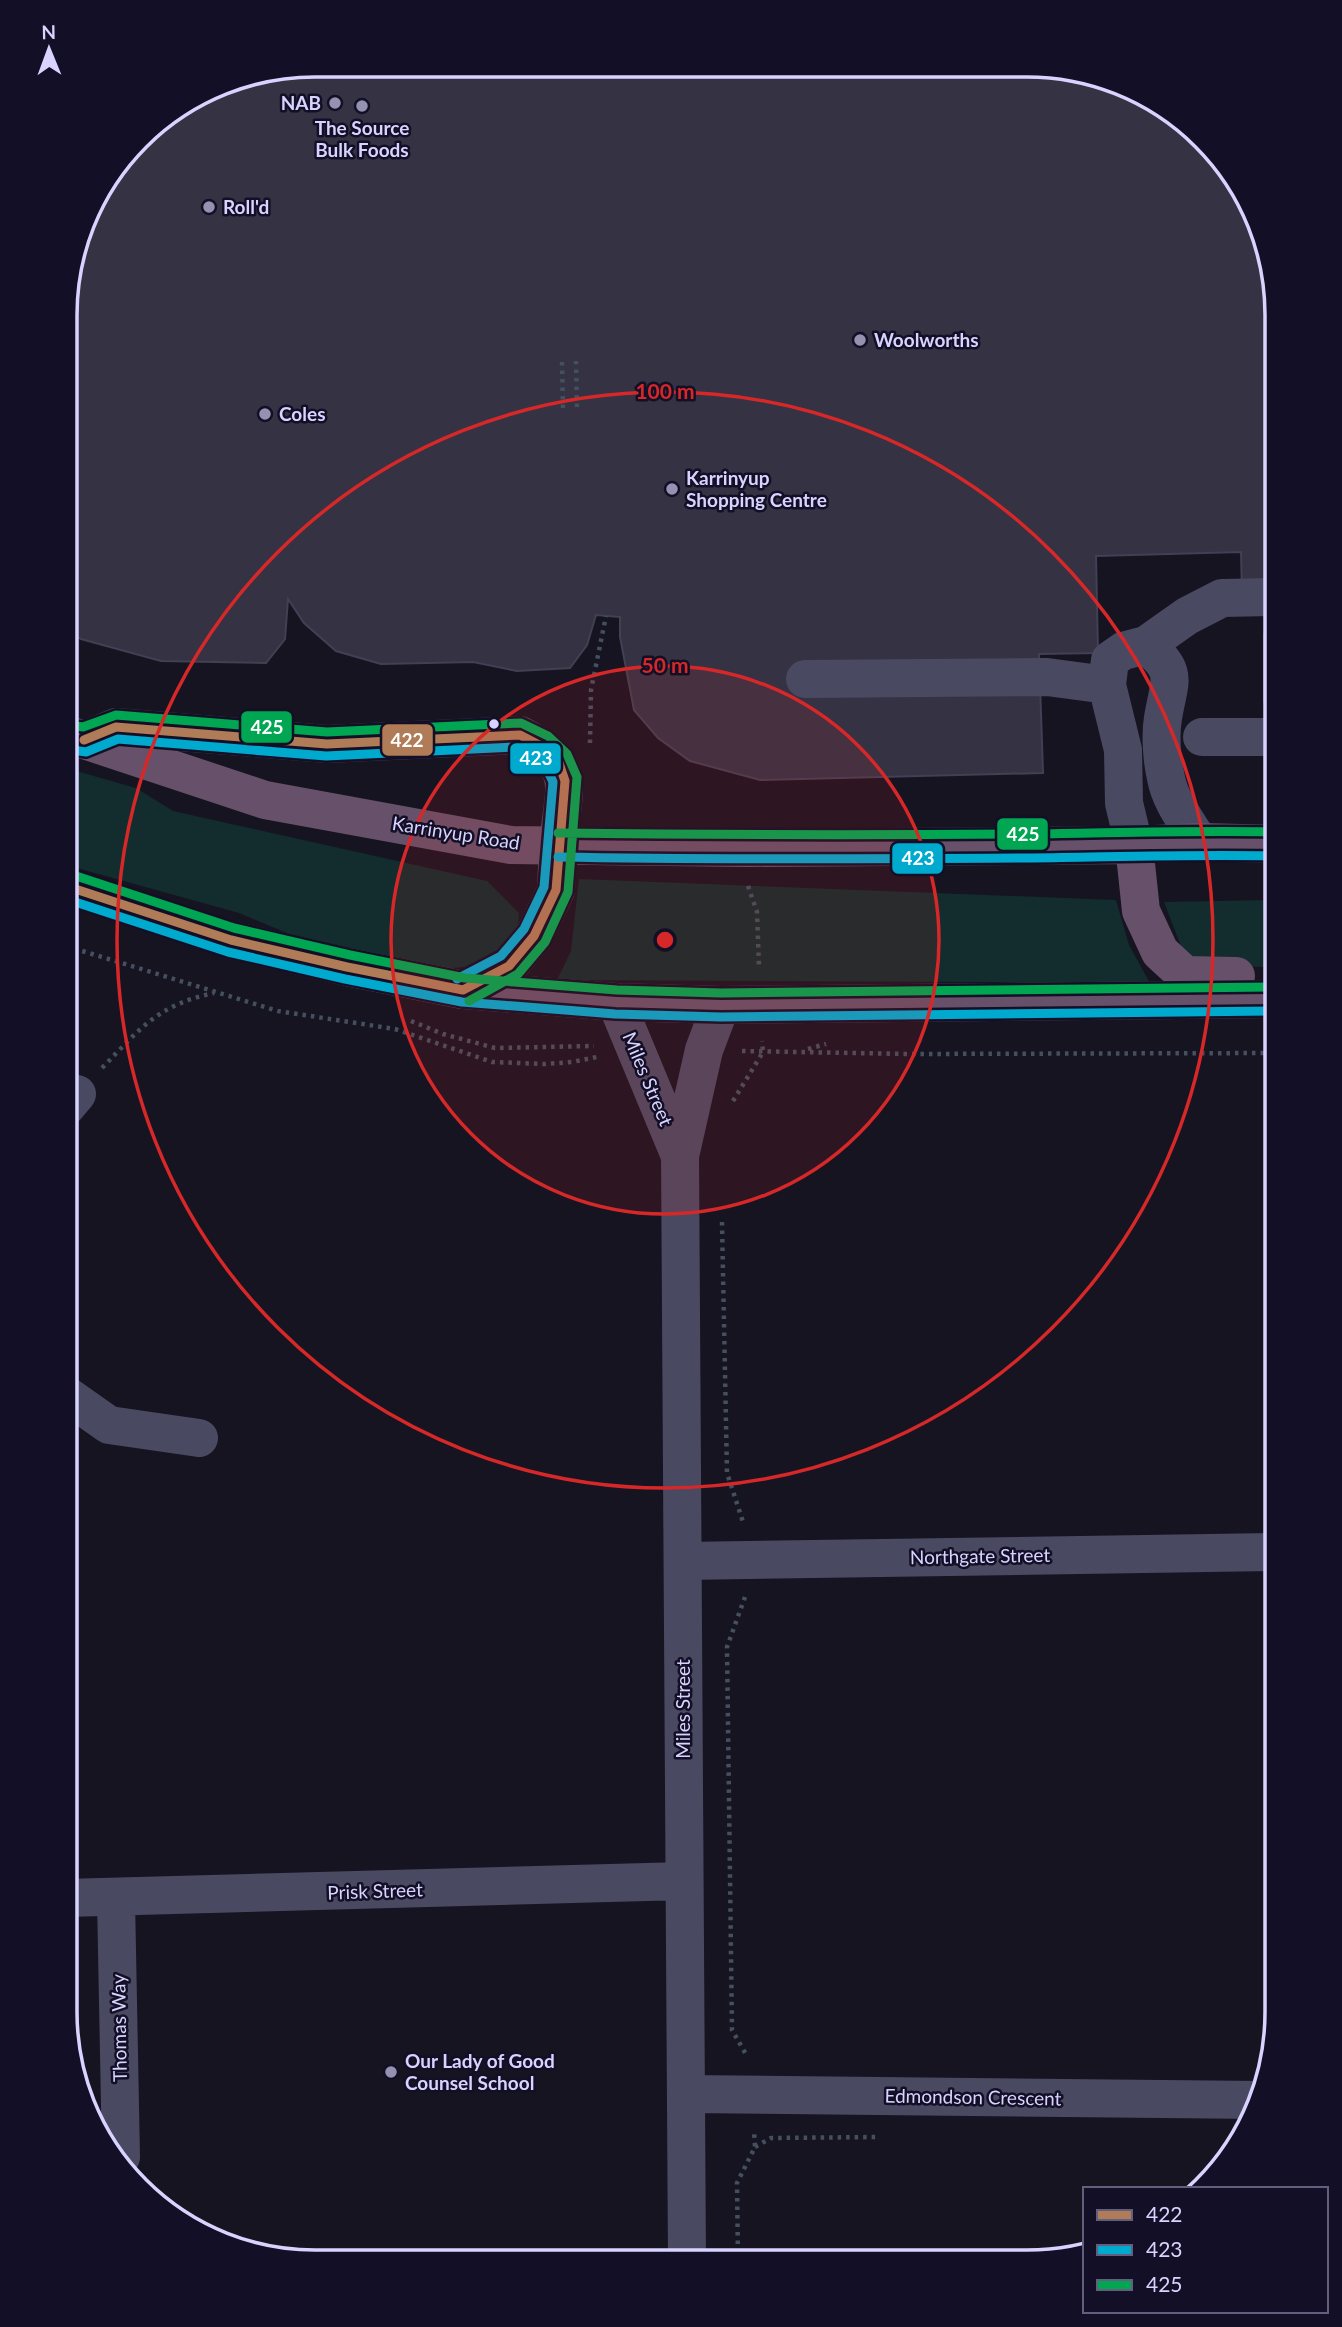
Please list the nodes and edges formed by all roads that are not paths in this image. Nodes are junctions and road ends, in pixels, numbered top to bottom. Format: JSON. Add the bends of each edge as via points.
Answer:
{"nodes":[{"id":1,"x":1265,"y":597,"type":"edge"},
{"id":2,"x":1146,"y":645,"type":"junction"},
{"id":3,"x":805,"y":678,"type":"dead end"},
{"id":4,"x":1107,"y":685,"type":"junction"},
{"id":5,"x":77,"y":736,"type":"edge"},
{"id":6,"x":1202,"y":737,"type":"dead end"},
{"id":7,"x":1265,"y":737,"type":"edge"},
{"id":8,"x":77,"y":739,"type":"edge"},
{"id":9,"x":1199,"y":842,"type":"junction"},
{"id":10,"x":1265,"y":844,"type":"edge"},
{"id":11,"x":558,"y":845,"type":"junction"},
{"id":12,"x":1134,"y":845,"type":"junction"},
{"id":13,"x":77,"y":890,"type":"edge"},
{"id":14,"x":1265,"y":977,"type":"edge"},
{"id":15,"x":464,"y":990,"type":"junction"},
{"id":16,"x":1265,"y":999,"type":"edge"},
{"id":17,"x":616,"y":1002,"type":"junction"},
{"id":18,"x":721,"y":1005,"type":"junction"},
{"id":19,"x":680,"y":1156,"type":"junction"},
{"id":20,"x":77,"y":1402,"type":"edge"},
{"id":21,"x":200,"y":1438,"type":"dead end"},
{"id":22,"x":1264,"y":1552,"type":"edge"},
{"id":23,"x":682,"y":1561,"type":"junction"},
{"id":24,"x":684,"y":1881,"type":"junction"},
{"id":25,"x":77,"y":1899,"type":"edge"},
{"id":26,"x":116,"y":1899,"type":"junction"},
{"id":27,"x":686,"y":2094,"type":"junction"},
{"id":28,"x":1246,"y":2103,"type":"edge"},
{"id":29,"x":121,"y":2149,"type":"edge"},
{"id":30,"x":687,"y":2250,"type":"edge"}],
"edges":[{"from":1,"to":2,"type":"street","via":[[1222,598]]},
{"from":2,"to":4,"type":"street","via":[[1110,660]]},
{"from":2,"to":9,"type":"street","via":[[1165,661],[1169,679],[1162,719],[1166,780]]},
{"from":3,"to":4,"type":"street","via":[[1047,677]]},
{"from":4,"to":12,"type":"street","via":[[1123,750],[1124,803]]},
{"from":5,"to":11,"type":"street","via":[[116,727],[327,744],[520,735],[559,763],[565,781]]},
{"from":6,"to":7,"type":"street"},
{"from":8,"to":11,"type":"highway","name":"Karrinyup Road","via":[[265,800],[511,845]]},
{"from":9,"to":10,"type":"highway","name":"Karrinyup Road"},
{"from":9,"to":12,"type":"highway","name":"Karrinyup Road"},
{"from":11,"to":12,"type":"highway","name":"Karrinyup Road"},
{"from":11,"to":15,"type":"highway","via":[[556,890],[534,936],[509,966]]},
{"from":12,"to":14,"type":"highway","via":[[1141,911],[1160,952],[1185,975]]},
{"from":13,"to":15,"type":"highway","via":[[231,940]]},
{"from":15,"to":17,"type":"highway"},
{"from":16,"to":18,"type":"highway"},
{"from":17,"to":18,"type":"highway"},
{"from":17,"to":19,"type":"street","name":"Miles Street"},
{"from":18,"to":19,"type":"street","name":"Miles Street","via":[[704,1050]]},
{"from":19,"to":23,"type":"street","name":"Miles Street"},
{"from":20,"to":21,"type":"street","via":[[109,1424]]},
{"from":22,"to":23,"type":"street","name":"Northgate Street"},
{"from":23,"to":24,"type":"street","name":"Miles Street"},
{"from":24,"to":26,"type":"street","name":"Prisk Street"},
{"from":24,"to":27,"type":"street","name":"Miles Street"},
{"from":25,"to":26,"type":"street","name":"Prisk Street"},
{"from":26,"to":29,"type":"street","name":"Thomas Way"},
{"from":27,"to":28,"type":"street","name":"Edmondson Crescent"},
{"from":27,"to":30,"type":"street","name":"Miles Street"}]}
